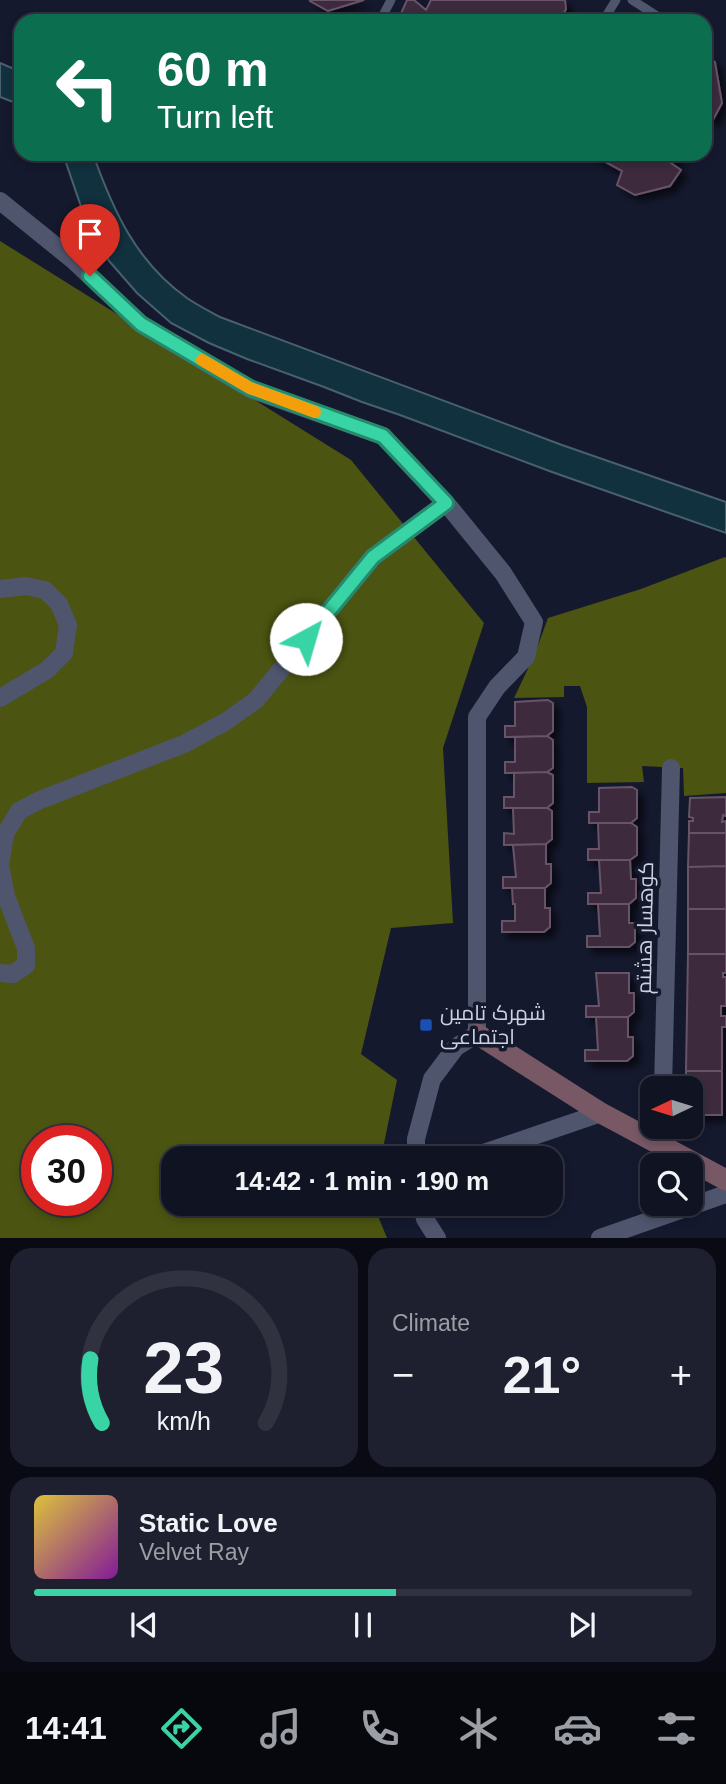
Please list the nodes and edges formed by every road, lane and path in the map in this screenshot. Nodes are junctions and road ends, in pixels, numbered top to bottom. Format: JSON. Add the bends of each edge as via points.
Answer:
{"nodes":[{"id":1,"x":632,"y":0,"type":"edge"},
{"id":2,"x":654,"y":14,"type":"edge"},
{"id":3,"x":0,"y":201,"type":"edge"},
{"id":4,"x":446,"y":503,"type":"junction"},
{"id":5,"x":0,"y":589,"type":"edge"},
{"id":6,"x":0,"y":698,"type":"edge"},
{"id":7,"x":671,"y":768,"type":"dead end"},
{"id":8,"x":0,"y":973,"type":"edge"},
{"id":9,"x":477,"y":1034,"type":"junction"},
{"id":10,"x":663,"y":1076,"type":"edge"},
{"id":11,"x":601,"y":1113,"type":"junction"},
{"id":12,"x":640,"y":1128,"type":"edge"},
{"id":13,"x":666,"y":1139,"type":"edge"},
{"id":14,"x":416,"y":1146,"type":"edge"},
{"id":15,"x":503,"y":1146,"type":"edge"},
{"id":16,"x":726,"y":1180,"type":"edge"},
{"id":17,"x":726,"y":1194,"type":"edge"},
{"id":18,"x":424,"y":1216,"type":"edge"},
{"id":19,"x":437,"y":1238,"type":"edge"},
{"id":20,"x":600,"y":1238,"type":"edge"}],
"edges":[{"from":1,"to":2,"type":"lane"},
{"from":3,"to":4,"type":"street","via":[[73,260],[141,324],[250,388],[383,436]]},
{"from":4,"to":8,"type":"street","via":[[373,557],[256,700],[184,744],[19,811],[5,834],[0,865],[6,896],[26,948],[26,965],[13,974]]},
{"from":4,"to":9,"type":"street","via":[[503,573],[534,622],[526,657],[477,717]]},
{"from":5,"to":6,"type":"street","via":[[26,586],[45,590],[59,604],[68,625],[64,653],[47,670]]},
{"from":7,"to":10,"type":"street","name":"کوهسار هشتم"},
{"from":9,"to":11,"type":"main road"},
{"from":9,"to":14,"type":"street","via":[[456,1047],[432,1079]]},
{"from":11,"to":12,"type":"main road"},
{"from":11,"to":15,"type":"street"},
{"from":13,"to":16,"type":"main road"},
{"from":17,"to":20,"type":"street"},
{"from":18,"to":19,"type":"street"}]}
